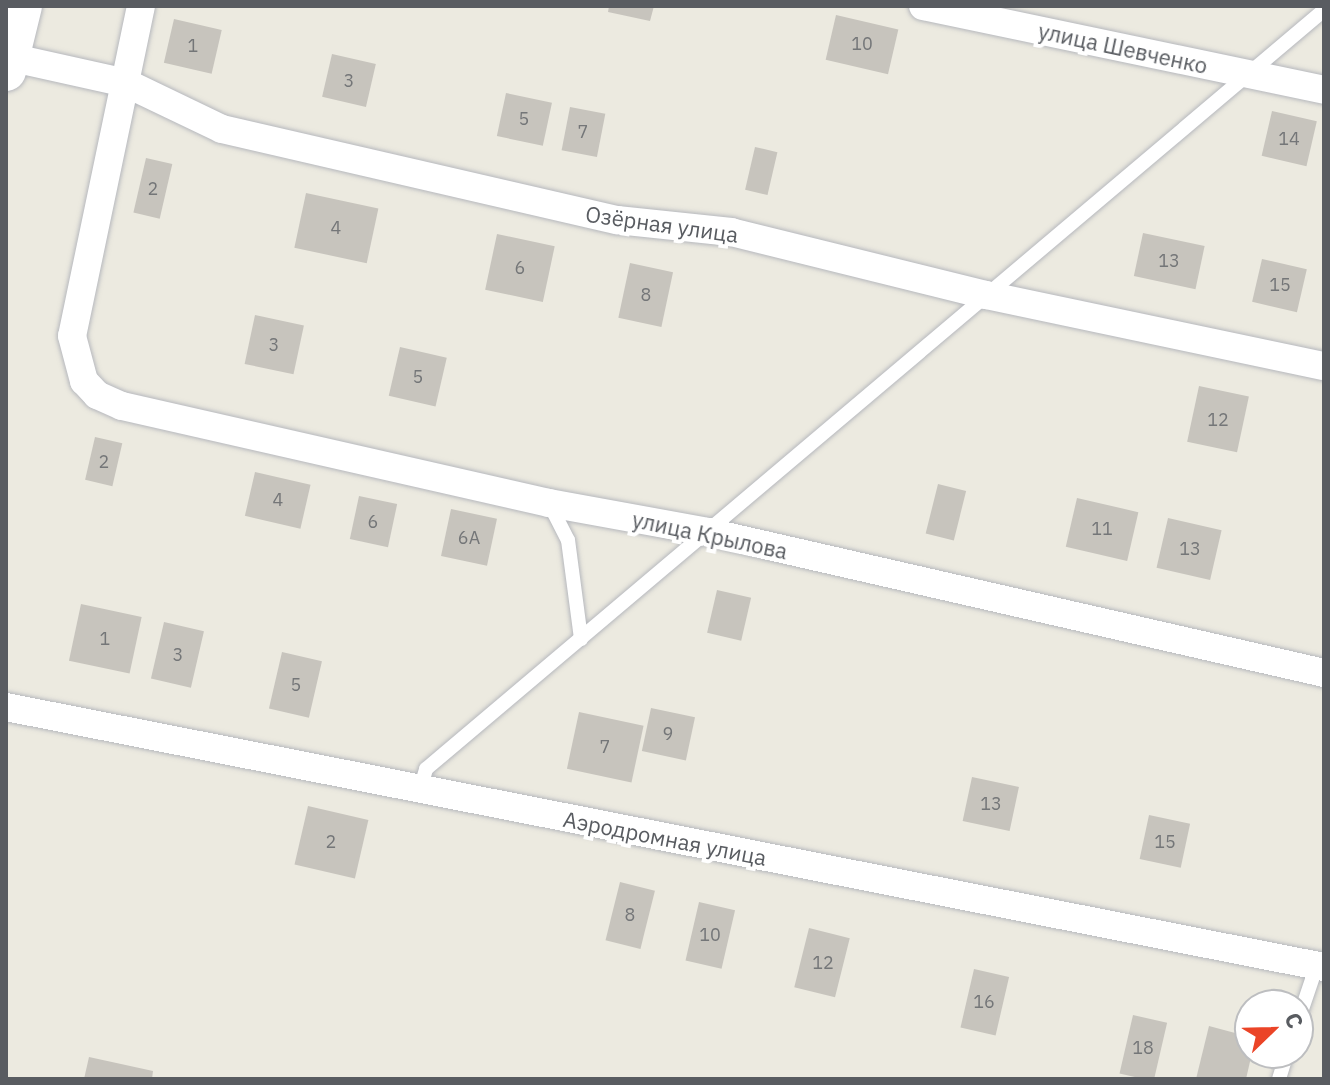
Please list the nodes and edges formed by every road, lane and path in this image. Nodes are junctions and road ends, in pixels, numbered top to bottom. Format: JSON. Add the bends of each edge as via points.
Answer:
{"nodes":[{"id":1,"x":22,"y":6,"type":"edge"},
{"id":2,"x":141,"y":6,"type":"edge"},
{"id":3,"x":923,"y":6,"type":"edge"},
{"id":4,"x":1324,"y":10,"type":"edge"},
{"id":5,"x":8,"y":64,"type":"edge"},
{"id":6,"x":1250,"y":74,"type":"junction"},
{"id":7,"x":126,"y":83,"type":"junction"},
{"id":8,"x":1324,"y":90,"type":"edge"},
{"id":9,"x":986,"y":295,"type":"junction"},
{"id":10,"x":1324,"y":366,"type":"edge"},
{"id":11,"x":549,"y":503,"type":"junction"},
{"id":12,"x":708,"y":532,"type":"junction"},
{"id":13,"x":581,"y":639,"type":"junction"},
{"id":14,"x":1324,"y":673,"type":"edge"},
{"id":15,"x":6,"y":707,"type":"edge"},
{"id":16,"x":420,"y":789,"type":"junction"},
{"id":17,"x":1320,"y":966,"type":"edge"},
{"id":18,"x":1311,"y":989,"type":"edge"}],
"edges":[{"from":1,"to":5,"type":"street"},
{"from":2,"to":7,"type":"street"},
{"from":3,"to":6,"type":"street","name":"улица Шевченко"},
{"from":4,"to":6,"type":"lane"},
{"from":5,"to":7,"type":"street","name":"Озёрная улица"},
{"from":6,"to":8,"type":"street","name":"улица Шевченко"},
{"from":6,"to":9,"type":"lane"},
{"from":7,"to":9,"type":"street","name":"Озёрная улица","via":[[222,129],[617,220],[731,232]]},
{"from":7,"to":11,"type":"street","name":"улица Крылова","via":[[72,336],[84,381],[97,395],[122,406]]},
{"from":9,"to":10,"type":"street","name":"Озёрная улица"},
{"from":9,"to":12,"type":"lane"},
{"from":11,"to":12,"type":"street","name":"улица Крылова"},
{"from":11,"to":13,"type":"lane","via":[[568,540]]},
{"from":12,"to":13,"type":"lane"},
{"from":12,"to":14,"type":"street","name":"улица Крылова"},
{"from":13,"to":16,"type":"lane","via":[[426,769]]},
{"from":15,"to":16,"type":"street","name":"Аэродромная улица"},
{"from":16,"to":17,"type":"street","name":"Аэродромная улица"},
{"from":17,"to":18,"type":"lane"}]}
